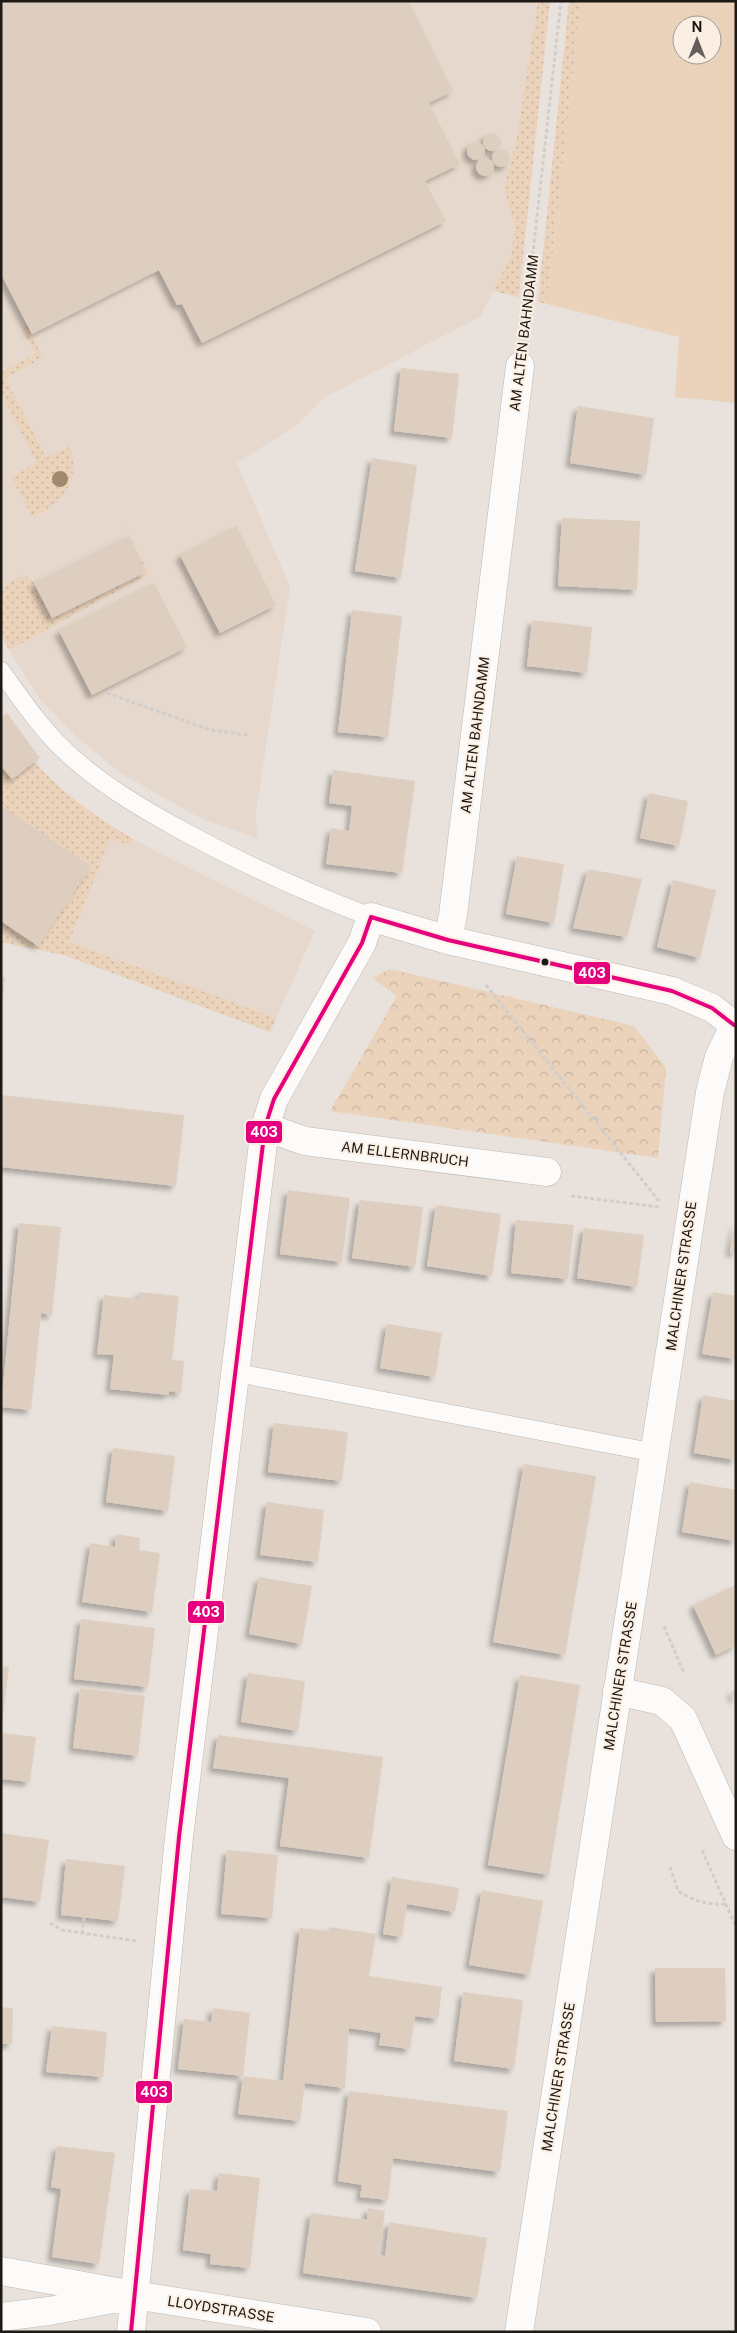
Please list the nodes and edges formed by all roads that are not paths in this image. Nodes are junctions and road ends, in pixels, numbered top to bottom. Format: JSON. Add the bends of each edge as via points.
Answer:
{"nodes":[{"id":1,"x":520,"y":366,"type":"road end"},
{"id":2,"x":1,"y":671,"type":"edge"},
{"id":3,"x":371,"y":917,"type":"junction"},
{"id":4,"x":448,"y":940,"type":"junction"},
{"id":5,"x":735,"y":1023,"type":"edge"},
{"id":6,"x":265,"y":1127,"type":"junction"},
{"id":7,"x":548,"y":1172,"type":"road end"},
{"id":8,"x":236,"y":1374,"type":"junction"},
{"id":9,"x":656,"y":1453,"type":"junction"},
{"id":10,"x":617,"y":1691,"type":"junction"},
{"id":11,"x":736,"y":1836,"type":"edge"},
{"id":12,"x":1,"y":2271,"type":"edge"},
{"id":13,"x":134,"y":2295,"type":"junction"},
{"id":14,"x":1,"y":2317,"type":"edge"},
{"id":15,"x":131,"y":2332,"type":"edge"},
{"id":16,"x":367,"y":2332,"type":"edge"},
{"id":17,"x":520,"y":2332,"type":"edge"}],
"edges":[{"from":1,"to":4,"type":"street","name":"AM ALTEN BAHNDAMM"},
{"from":2,"to":3,"type":"lane","via":[[62,748],[109,788],[222,853],[292,887]]},
{"from":3,"to":4,"type":"street"},
{"from":3,"to":6,"type":"street","via":[[362,943],[274,1099]]},
{"from":4,"to":5,"type":"street","via":[[672,991],[712,1008]]},
{"from":5,"to":9,"type":"street","name":"MALCHINER STRASSE","via":[[719,1057],[710,1092]]},
{"from":6,"to":7,"type":"street","name":"AM ELLERNBRUCH","via":[[305,1141]]},
{"from":6,"to":8,"type":"street"},
{"from":8,"to":9,"type":"lane"},
{"from":8,"to":13,"type":"street","via":[[179,1837]]},
{"from":9,"to":10,"type":"street","name":"MALCHINER STRASSE"},
{"from":10,"to":11,"type":"street","via":[[662,1701],[683,1719]]},
{"from":10,"to":17,"type":"street","name":"MALCHINER STRASSE"},
{"from":12,"to":13,"type":"street","name":"LLOYDSTRASSE"},
{"from":13,"to":14,"type":"street","name":"LLOYDSTRASSE"},
{"from":13,"to":15,"type":"street"},
{"from":13,"to":16,"type":"street","name":"LLOYDSTRASSE"}]}
